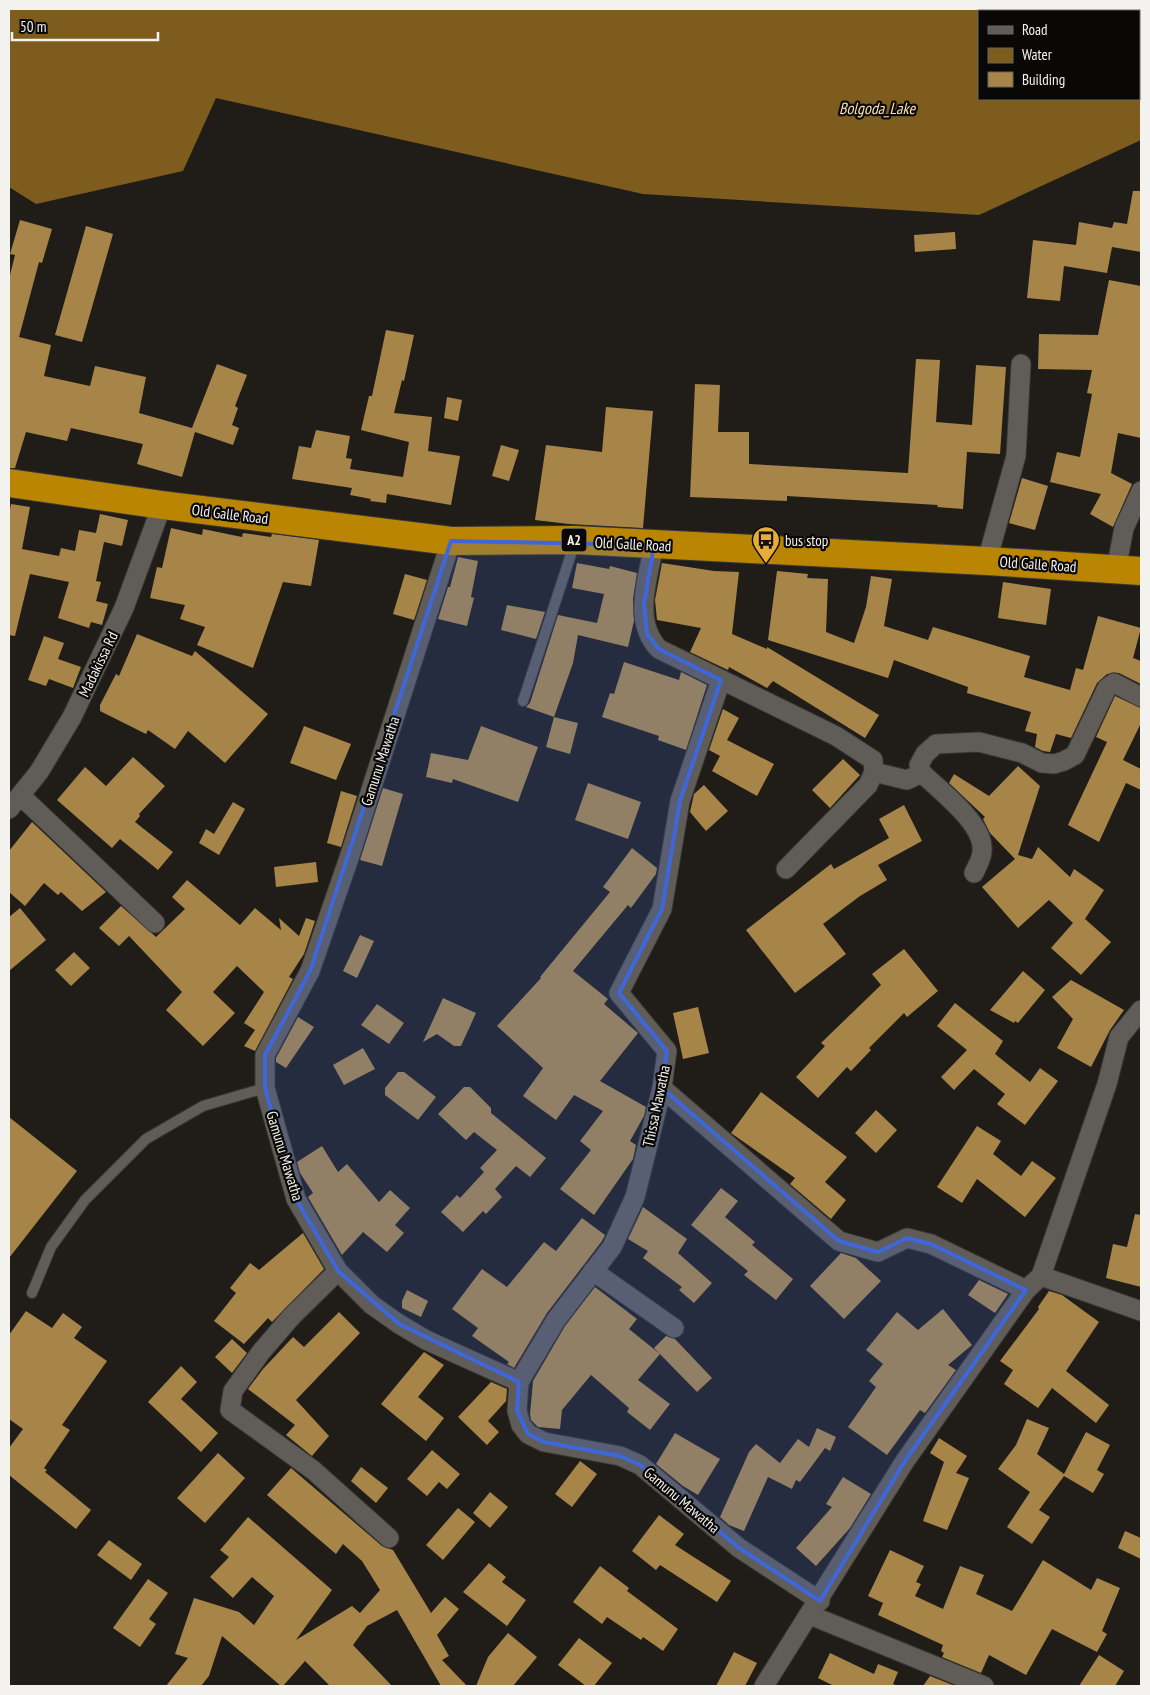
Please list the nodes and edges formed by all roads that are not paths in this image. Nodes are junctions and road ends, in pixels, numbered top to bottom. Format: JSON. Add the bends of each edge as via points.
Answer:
{"nodes":[{"id":1,"x":1021,"y":364,"type":"dead end"},
{"id":2,"x":9,"y":483,"type":"edge"},
{"id":3,"x":1141,"y":491,"type":"edge"},
{"id":4,"x":162,"y":505,"type":"junction"},
{"id":5,"x":575,"y":540,"type":"junction"},
{"id":6,"x":451,"y":541,"type":"junction"},
{"id":7,"x":654,"y":545,"type":"junction"},
{"id":8,"x":986,"y":561,"type":"junction"},
{"id":9,"x":1129,"y":571,"type":"edge"},
{"id":10,"x":720,"y":680,"type":"junction"},
{"id":11,"x":1141,"y":697,"type":"edge"},
{"id":12,"x":524,"y":700,"type":"dead end"},
{"id":13,"x":874,"y":772,"type":"junction"},
{"id":14,"x":922,"y":773,"type":"junction"},
{"id":15,"x":15,"y":803,"type":"edge"},
{"id":16,"x":786,"y":868,"type":"dead end"},
{"id":17,"x":974,"y":873,"type":"dead end"},
{"id":18,"x":155,"y":923,"type":"dead end"},
{"id":19,"x":1141,"y":1010,"type":"edge"},
{"id":20,"x":265,"y":1088,"type":"junction"},
{"id":21,"x":662,"y":1088,"type":"junction"},
{"id":22,"x":338,"y":1271,"type":"junction"},
{"id":23,"x":593,"y":1271,"type":"junction"},
{"id":24,"x":1041,"y":1276,"type":"junction"},
{"id":25,"x":1026,"y":1290,"type":"junction"},
{"id":26,"x":32,"y":1293,"type":"dead end"},
{"id":27,"x":1141,"y":1311,"type":"edge"},
{"id":28,"x":674,"y":1328,"type":"dead end"},
{"id":29,"x":519,"y":1382,"type":"junction"},
{"id":30,"x":390,"y":1538,"type":"dead end"},
{"id":31,"x":815,"y":1608,"type":"junction"},
{"id":32,"x":764,"y":1686,"type":"edge"},
{"id":33,"x":984,"y":1686,"type":"edge"}],
"edges":[{"from":1,"to":8,"type":"street","via":[[1016,456]]},
{"from":2,"to":4,"type":"highway","name":"Old Galle Road","number":"A2"},
{"from":3,"to":9,"type":"street","via":[[1124,528]]},
{"from":4,"to":6,"type":"highway","name":"Old Galle Road","number":"A2"},
{"from":4,"to":15,"type":"street","name":"Madakissa Rd","via":[[124,608],[72,717],[39,772]]},
{"from":5,"to":6,"type":"highway","name":"Old Galle Road","number":"A2"},
{"from":5,"to":7,"type":"highway","name":"Old Galle Road","number":"A2"},
{"from":5,"to":12,"type":"lane"},
{"from":6,"to":20,"type":"street","name":"Gamunu Mawatha","via":[[310,971],[265,1055]]},
{"from":7,"to":8,"type":"highway","name":"Old Galle Road","number":"A2"},
{"from":7,"to":10,"type":"street","via":[[644,604],[643,620],[647,634],[658,649]]},
{"from":8,"to":9,"type":"highway","name":"Old Galle Road","number":"A2"},
{"from":10,"to":13,"type":"street","via":[[836,736],[873,760]]},
{"from":10,"to":21,"type":"street","name":"Thissa Mawatha","via":[[680,801],[662,909],[619,993],[667,1051]]},
{"from":11,"to":14,"type":"street","via":[[1114,683],[1107,688],[1075,754],[1064,761],[1042,763],[999,746],[956,742],[936,744],[919,765]]},
{"from":13,"to":14,"type":"street","via":[[907,780]]},
{"from":13,"to":16,"type":"street","via":[[858,797]]},
{"from":14,"to":17,"type":"street","via":[[972,821],[982,840],[982,851]]},
{"from":15,"to":18,"type":"street"},
{"from":19,"to":24,"type":"street","via":[[1119,1037],[1108,1084]]},
{"from":20,"to":22,"type":"street","name":"Gamunu Mawatha","via":[[296,1199]]},
{"from":20,"to":26,"type":"lane","via":[[203,1106],[146,1139],[85,1200],[51,1247]]},
{"from":21,"to":23,"type":"street","name":"Thissa Mawatha","via":[[635,1196],[612,1246]]},
{"from":21,"to":25,"type":"street","via":[[839,1241],[878,1252],[907,1238],[931,1244]]},
{"from":22,"to":29,"type":"street","name":"Gamunu Mawatha","via":[[372,1305],[399,1324],[426,1340]]},
{"from":22,"to":30,"type":"street","via":[[261,1352],[233,1391],[230,1410],[313,1470]]},
{"from":23,"to":28,"type":"street"},
{"from":23,"to":29,"type":"street","name":"Thissa Mawatha","via":[[556,1320]]},
{"from":24,"to":25,"type":"street"},
{"from":24,"to":27,"type":"street"},
{"from":25,"to":31,"type":"street","via":[[905,1461]]},
{"from":29,"to":31,"type":"street","name":"Gamunu Mawatha","via":[[517,1411],[528,1434],[544,1442],[620,1456],[640,1465]]},
{"from":31,"to":32,"type":"street"},
{"from":31,"to":33,"type":"street","name":"Gamunu Mawatha"}]}
